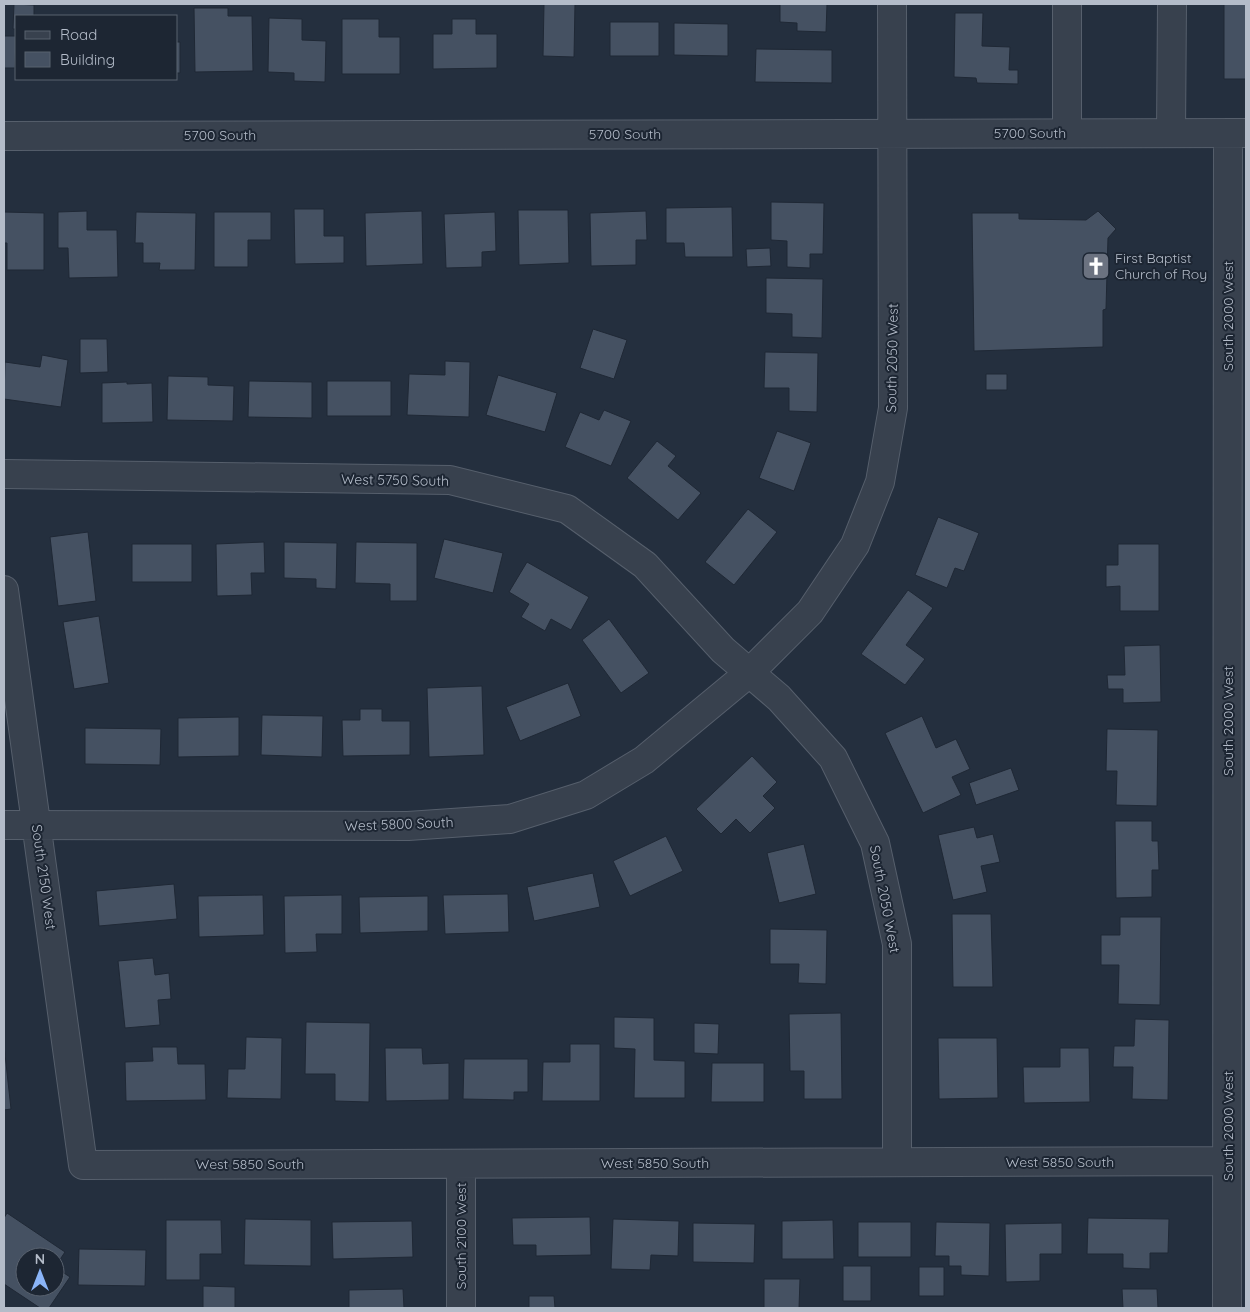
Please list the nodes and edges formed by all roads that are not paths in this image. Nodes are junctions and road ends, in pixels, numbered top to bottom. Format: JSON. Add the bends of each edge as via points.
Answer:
{"nodes":[{"id":1,"x":892,"y":4,"type":"edge"},
{"id":2,"x":1067,"y":4,"type":"edge"},
{"id":3,"x":1172,"y":4,"type":"edge"},
{"id":4,"x":1067,"y":133,"type":"junction"},
{"id":5,"x":1171,"y":133,"type":"junction"},
{"id":6,"x":1237,"y":133,"type":"edge"},
{"id":7,"x":892,"y":134,"type":"junction"},
{"id":8,"x":4,"y":136,"type":"edge"},
{"id":9,"x":4,"y":474,"type":"edge"},
{"id":10,"x":4,"y":590,"type":"edge"},
{"id":11,"x":749,"y":673,"type":"junction"},
{"id":12,"x":4,"y":825,"type":"edge"},
{"id":13,"x":37,"y":825,"type":"junction"},
{"id":14,"x":1237,"y":1034,"type":"edge"},
{"id":15,"x":1228,"y":1161,"type":"junction"},
{"id":16,"x":897,"y":1162,"type":"junction"},
{"id":17,"x":461,"y":1164,"type":"junction"},
{"id":18,"x":83,"y":1165,"type":"joint"},
{"id":19,"x":461,"y":1308,"type":"edge"},
{"id":20,"x":1228,"y":1308,"type":"edge"}],
"edges":[{"from":1,"to":7,"type":"street","name":"South 2050 West"},
{"from":2,"to":4,"type":"street"},
{"from":3,"to":5,"type":"street"},
{"from":4,"to":5,"type":"street","name":"5700 South"},
{"from":4,"to":7,"type":"street","name":"5700 South"},
{"from":5,"to":6,"type":"street","name":"5700 South"},
{"from":6,"to":14,"type":"street","name":"South 2000 West"},
{"from":7,"to":8,"type":"street","name":"5700 South"},
{"from":7,"to":11,"type":"street","name":"South 2050 West","via":[[893,408],[880,482],[855,545],[810,612]]},
{"from":9,"to":11,"type":"street","name":"West 5750 South","via":[[450,480],[567,509],[646,564],[723,650]]},
{"from":10,"to":13,"type":"street","name":"South 2150 West"},
{"from":11,"to":13,"type":"street","name":"West 5800 South","via":[[644,760],[586,794],[510,819],[408,826]]},
{"from":11,"to":16,"type":"street","name":"South 2050 West","via":[[779,698],[833,758],[876,843],[897,944]]},
{"from":12,"to":13,"type":"street","name":"West 5800 South"},
{"from":13,"to":18,"type":"street","name":"South 2150 West"},
{"from":14,"to":15,"type":"street","name":"South 2000 West"},
{"from":15,"to":16,"type":"street","name":"West 5850 South"},
{"from":15,"to":20,"type":"street","name":"South 2000 West"},
{"from":16,"to":17,"type":"street","name":"West 5850 South"},
{"from":17,"to":18,"type":"street","name":"West 5850 South"},
{"from":17,"to":19,"type":"street","name":"South 2100 West"}]}
